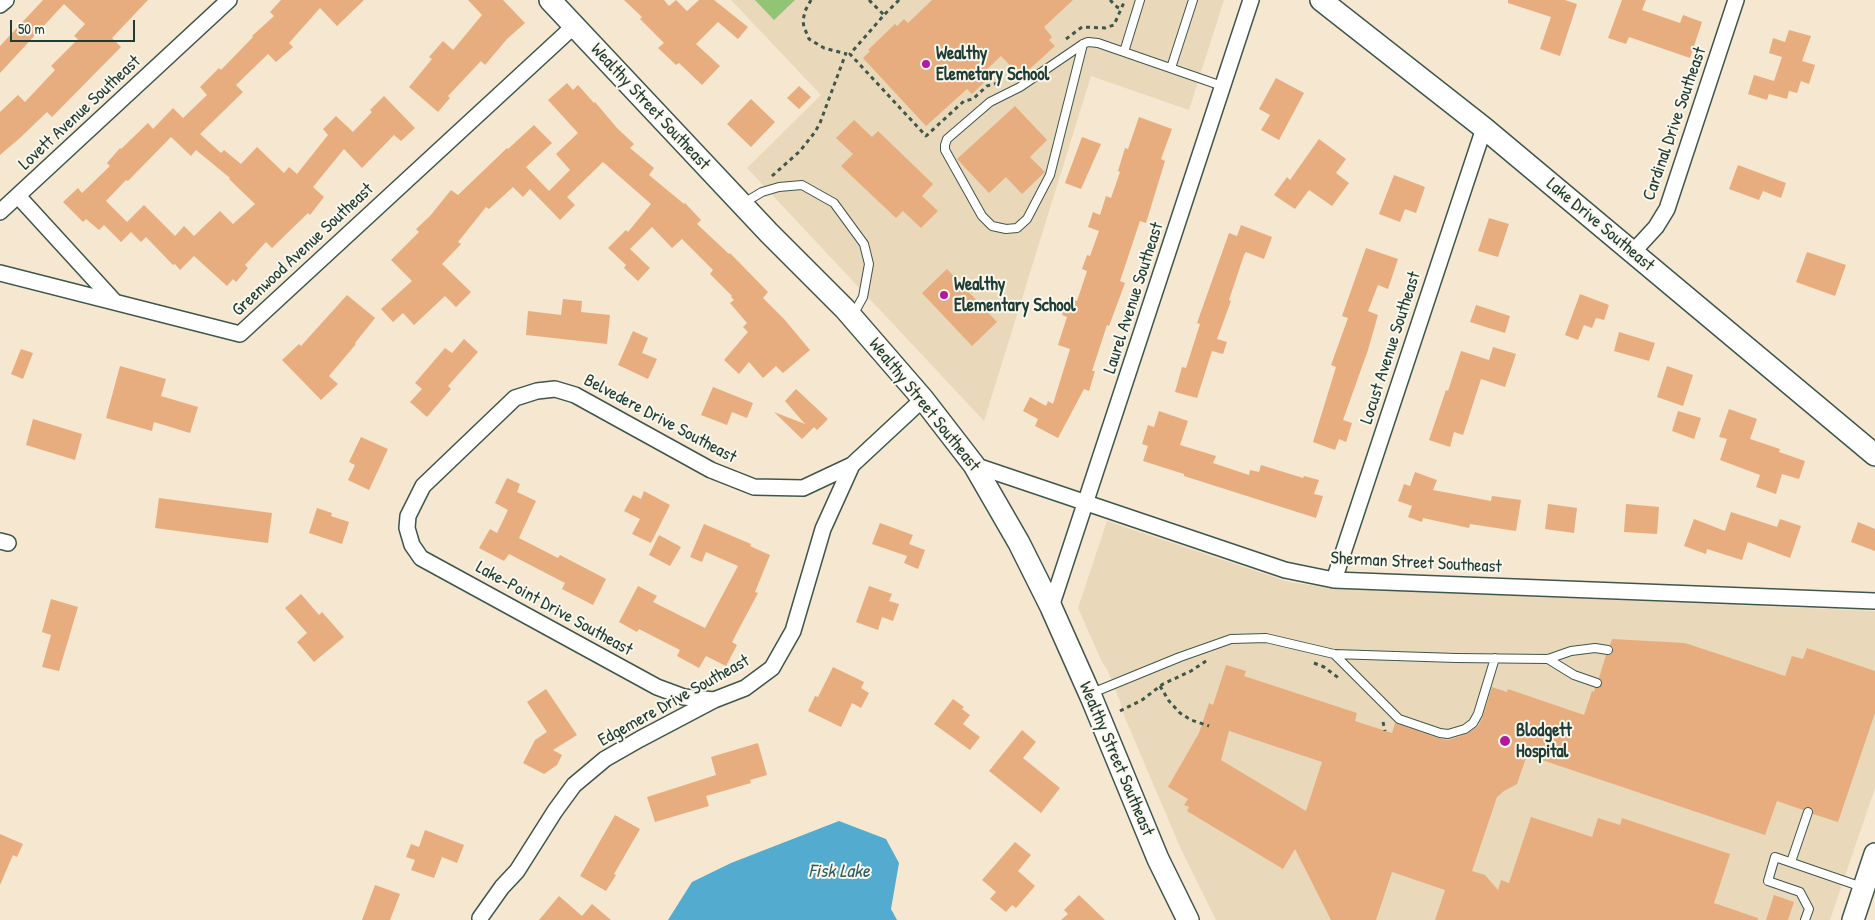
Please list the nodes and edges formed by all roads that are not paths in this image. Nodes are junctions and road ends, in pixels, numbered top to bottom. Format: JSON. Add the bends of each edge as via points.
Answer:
{"nodes":[{"id":1,"x":230,"y":0,"type":"edge"},
{"id":2,"x":550,"y":0,"type":"edge"},
{"id":3,"x":1140,"y":0,"type":"edge"},
{"id":4,"x":1193,"y":0,"type":"edge"},
{"id":5,"x":1251,"y":0,"type":"edge"},
{"id":6,"x":1321,"y":0,"type":"edge"},
{"id":7,"x":1736,"y":0,"type":"edge"},
{"id":8,"x":574,"y":26,"type":"junction"},
{"id":9,"x":1083,"y":44,"type":"junction"},
{"id":10,"x":1124,"y":52,"type":"junction"},
{"id":11,"x":1171,"y":68,"type":"junction"},
{"id":12,"x":1222,"y":86,"type":"junction"},
{"id":13,"x":1484,"y":128,"type":"junction"},
{"id":14,"x":18,"y":196,"type":"junction"},
{"id":15,"x":741,"y":204,"type":"junction"},
{"id":16,"x":0,"y":212,"type":"edge"},
{"id":17,"x":1633,"y":252,"type":"junction"},
{"id":18,"x":0,"y":273,"type":"edge"},
{"id":19,"x":115,"y":302,"type":"junction"},
{"id":20,"x":852,"y":317,"type":"junction"},
{"id":21,"x":922,"y":398,"type":"junction"},
{"id":22,"x":1875,"y":455,"type":"edge"},
{"id":23,"x":852,"y":465,"type":"junction"},
{"id":24,"x":974,"y":465,"type":"junction"},
{"id":25,"x":1086,"y":503,"type":"junction"},
{"id":26,"x":408,"y":516,"type":"joint"},
{"id":27,"x":1334,"y":580,"type":"junction"},
{"id":28,"x":1875,"y":600,"type":"edge"},
{"id":29,"x":1051,"y":607,"type":"junction"},
{"id":30,"x":1608,"y":650,"type":"dead end"},
{"id":31,"x":1334,"y":654,"type":"junction"},
{"id":32,"x":1496,"y":658,"type":"junction"},
{"id":33,"x":1548,"y":660,"type":"junction"},
{"id":34,"x":1597,"y":683,"type":"dead end"},
{"id":35,"x":1090,"y":693,"type":"junction"},
{"id":36,"x":714,"y":700,"type":"junction"},
{"id":37,"x":1808,"y":812,"type":"dead end"},
{"id":38,"x":1875,"y":854,"type":"edge"},
{"id":39,"x":1791,"y":862,"type":"junction"},
{"id":40,"x":1864,"y":887,"type":"junction"},
{"id":41,"x":480,"y":918,"type":"dead end"},
{"id":42,"x":1188,"y":920,"type":"edge"},
{"id":43,"x":1805,"y":920,"type":"edge"},
{"id":44,"x":1853,"y":920,"type":"edge"}],
"edges":[{"from":1,"to":14,"type":"street","name":"Lovett Avenue Southeast"},
{"from":2,"to":8,"type":"main road","name":"Wealthy Street Southeast"},
{"from":3,"to":10,"type":"lane"},
{"from":4,"to":11,"type":"lane"},
{"from":5,"to":12,"type":"street","name":"Laurel Avenue Southeast"},
{"from":6,"to":13,"type":"main road","name":"Lake Drive Southeast"},
{"from":7,"to":17,"type":"street","name":"Cardinal Drive Southeast","via":[[1667,209]]},
{"from":8,"to":15,"type":"main road","name":"Wealthy Street Southeast"},
{"from":8,"to":19,"type":"street","name":"Greenwood Avenue Southeast","via":[[240,334]]},
{"from":9,"to":9,"type":"lane","via":[[990,102],[947,139],[945,145],[982,216],[992,226],[1017,228],[1027,219],[1050,174]]},
{"from":9,"to":10,"type":"lane","via":[[1098,43]]},
{"from":10,"to":11,"type":"lane"},
{"from":11,"to":12,"type":"lane"},
{"from":12,"to":25,"type":"street","name":"Laurel Avenue Southeast"},
{"from":13,"to":17,"type":"main road","name":"Lake Drive Southeast"},
{"from":13,"to":27,"type":"street","name":"Locust Avenue Southeast"},
{"from":14,"to":16,"type":"street","name":"Lovett Avenue Southeast"},
{"from":14,"to":19,"type":"street"},
{"from":15,"to":20,"type":"main road","name":"Wealthy Street Southeast"},
{"from":15,"to":20,"type":"lane","via":[[762,192],[802,185],[834,203],[864,244],[869,264],[863,297]]},
{"from":17,"to":22,"type":"main road","name":"Lake Drive Southeast"},
{"from":18,"to":19,"type":"street","name":"Greenwood Avenue Southeast"},
{"from":20,"to":21,"type":"main road","name":"Wealthy Street Southeast"},
{"from":21,"to":23,"type":"street"},
{"from":21,"to":24,"type":"main road","name":"Wealthy Street Southeast"},
{"from":23,"to":26,"type":"street","name":"Belvedere Drive Southeast","via":[[803,488],[754,487],[711,470],[575,395],[555,389],[537,391],[515,398],[423,486]]},
{"from":23,"to":36,"type":"street","name":"Edgemere Drive Southeast","via":[[823,529],[793,631],[772,668],[745,688]]},
{"from":24,"to":25,"type":"street","name":"Sherman Street Southeast"},
{"from":24,"to":29,"type":"main road","name":"Wealthy Street Southeast"},
{"from":25,"to":27,"type":"street","name":"Sherman Street Southeast","via":[[1285,570]]},
{"from":25,"to":29,"type":"street","name":"Laurel Avenue Southeast"},
{"from":26,"to":36,"type":"street","name":"Lake-Point Drive Southeast","via":[[407,528],[412,545],[421,558],[657,686],[684,697]]},
{"from":27,"to":28,"type":"street","name":"Sherman Street Southeast"},
{"from":29,"to":35,"type":"main road","name":"Wealthy Street Southeast"},
{"from":30,"to":33,"type":"lane","via":[[1571,651]]},
{"from":31,"to":32,"type":"lane"},
{"from":31,"to":32,"type":"lane","via":[[1399,719],[1448,734],[1465,729],[1478,714]]},
{"from":31,"to":35,"type":"lane","via":[[1266,638],[1231,639]]},
{"from":32,"to":33,"type":"lane"},
{"from":33,"to":34,"type":"lane","via":[[1574,675]]},
{"from":35,"to":42,"type":"main road","name":"Wealthy Street Southeast","via":[[1158,860]]},
{"from":36,"to":41,"type":"street","name":"Edgemere Drive Southeast","via":[[605,759],[574,785],[517,871]]},
{"from":37,"to":39,"type":"lane"},
{"from":38,"to":40,"type":"main road"},
{"from":39,"to":40,"type":"lane"},
{"from":39,"to":43,"type":"lane","via":[[1775,857],[1768,881],[1800,892],[1809,909]]},
{"from":40,"to":44,"type":"main road"}]}
